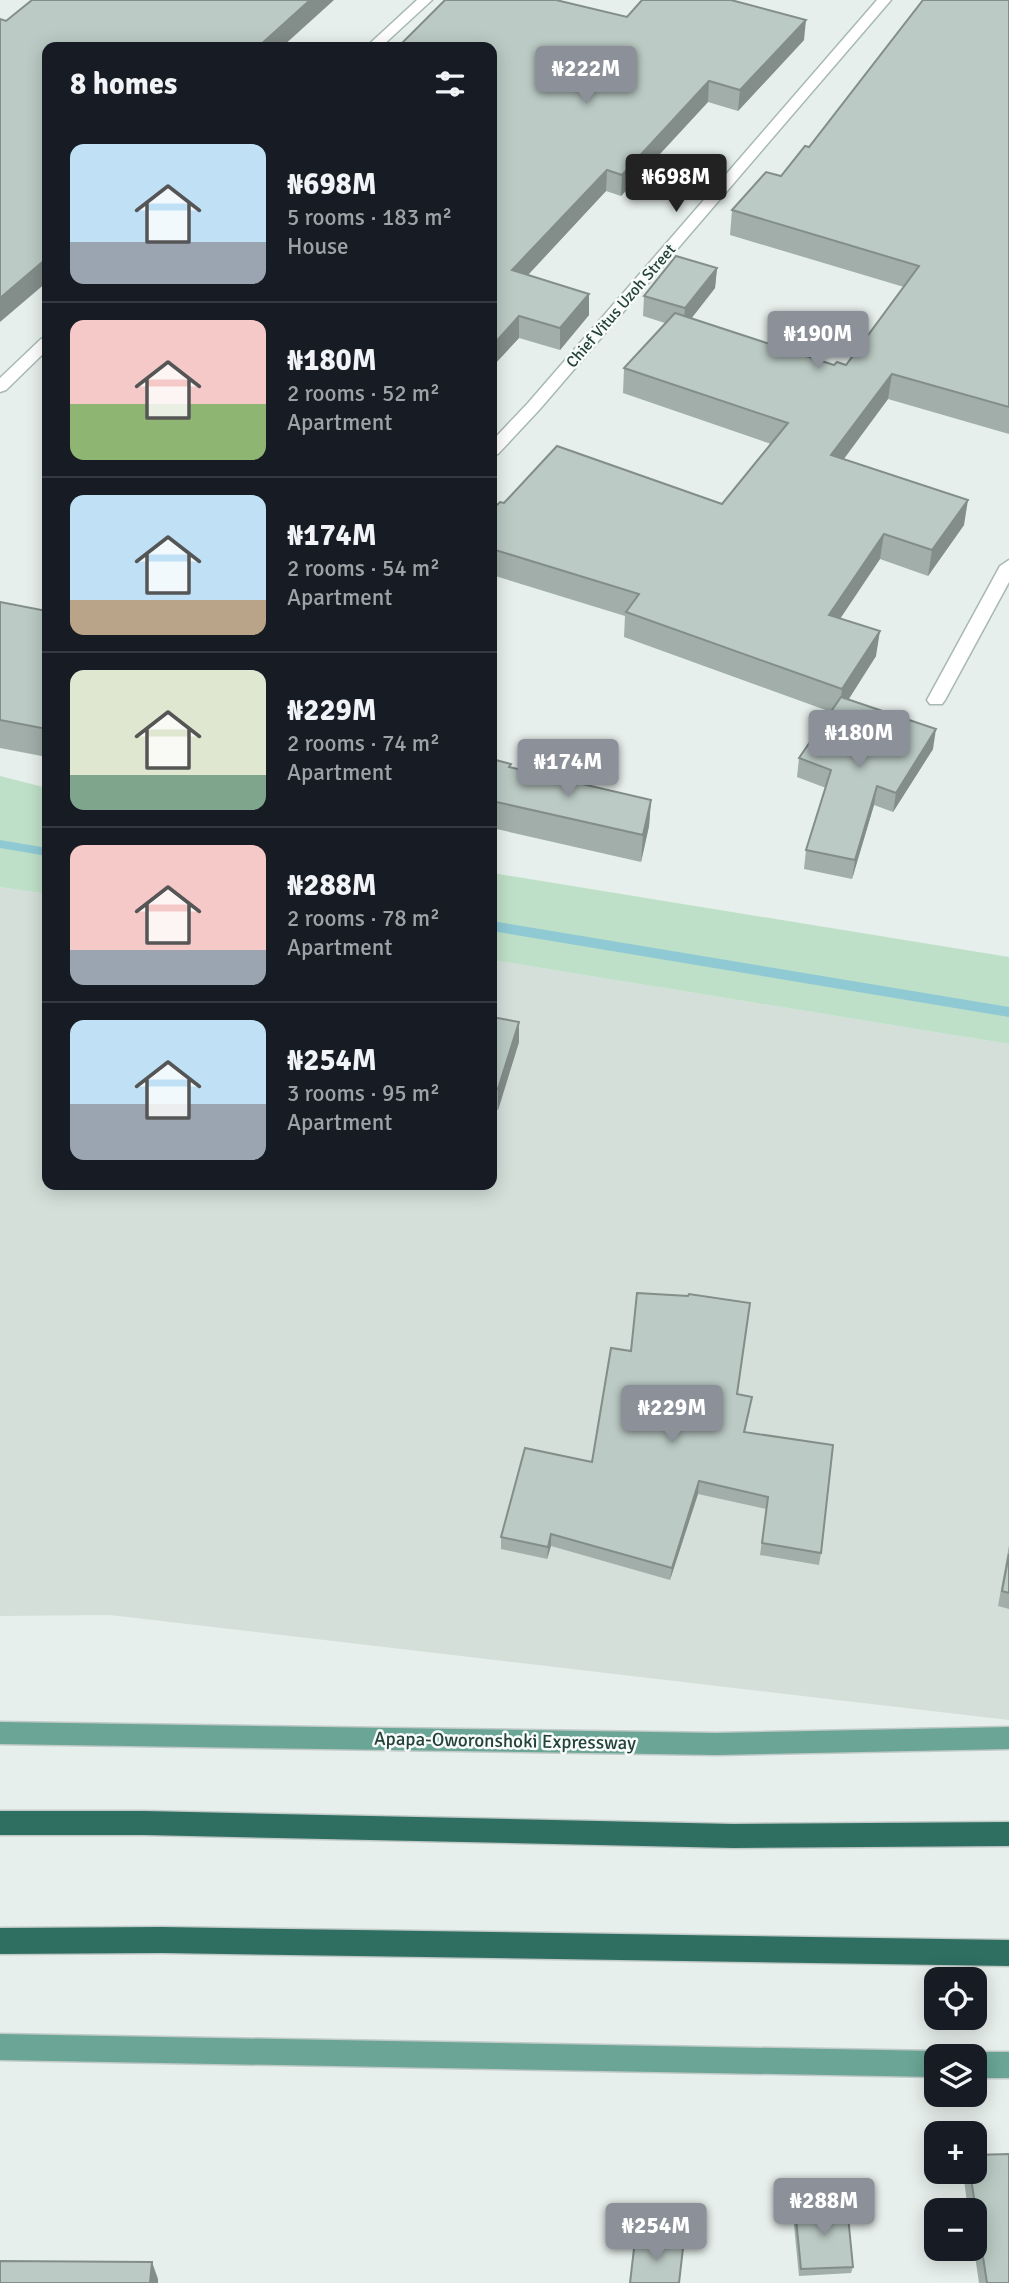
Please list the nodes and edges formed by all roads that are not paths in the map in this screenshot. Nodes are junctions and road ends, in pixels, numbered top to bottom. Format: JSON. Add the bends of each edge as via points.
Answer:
{"nodes":[{"id":1,"x":425,"y":0,"type":"edge"},
{"id":2,"x":884,"y":0,"type":"edge"},
{"id":3,"x":379,"y":42,"type":"edge"},
{"id":4,"x":42,"y":347,"type":"edge"},
{"id":5,"x":0,"y":387,"type":"edge"},
{"id":6,"x":497,"y":445,"type":"edge"},
{"id":7,"x":1009,"y":566,"type":"edge"},
{"id":8,"x":936,"y":700,"type":"dead end"},
{"id":9,"x":0,"y":1733,"type":"edge"},
{"id":10,"x":1009,"y":1738,"type":"edge"},
{"id":11,"x":0,"y":1823,"type":"edge"},
{"id":12,"x":1009,"y":1834,"type":"edge"},
{"id":13,"x":0,"y":1941,"type":"edge"},
{"id":14,"x":1009,"y":1953,"type":"edge"},
{"id":15,"x":0,"y":2047,"type":"edge"},
{"id":16,"x":924,"y":2064,"type":"edge"},
{"id":17,"x":987,"y":2065,"type":"edge"},
{"id":18,"x":1009,"y":2065,"type":"edge"}],
"edges":[{"from":1,"to":3,"type":"street"},
{"from":2,"to":6,"type":"street","name":"Chief Vitus Uzoh Street"},
{"from":4,"to":5,"type":"street"},
{"from":7,"to":8,"type":"street"},
{"from":9,"to":10,"type":"main road","name":"Apapa-Oworonshoki Expressway","via":[[717,1744]]},
{"from":11,"to":12,"type":"highway","via":[[733,1836]]},
{"from":13,"to":14,"type":"highway"},
{"from":15,"to":16,"type":"main road"},
{"from":17,"to":18,"type":"main road"}]}
